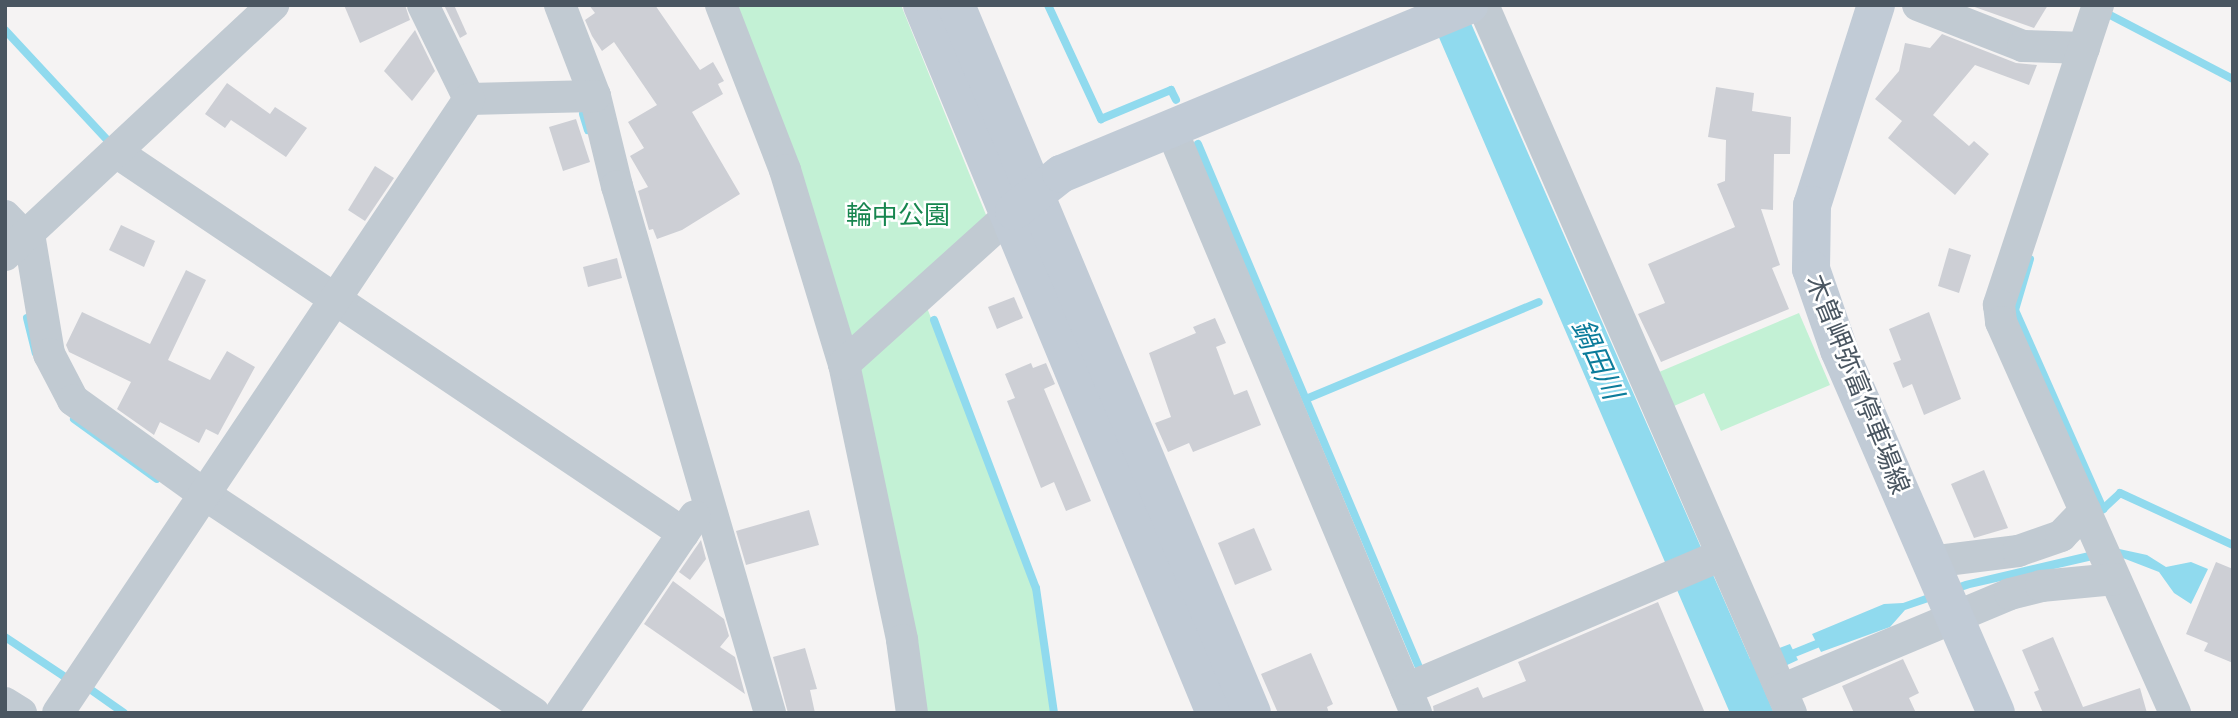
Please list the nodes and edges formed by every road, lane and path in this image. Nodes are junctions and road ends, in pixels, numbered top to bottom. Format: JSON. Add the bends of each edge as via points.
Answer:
{"nodes":[{"id":1,"x":273,"y":5,"type":"edge"},
{"id":2,"x":423,"y":5,"type":"edge"},
{"id":3,"x":560,"y":5,"type":"edge"},
{"id":4,"x":720,"y":5,"type":"edge"},
{"id":5,"x":922,"y":5,"type":"edge"},
{"id":6,"x":956,"y":5,"type":"edge"},
{"id":7,"x":1469,"y":5,"type":"edge"},
{"id":8,"x":1483,"y":5,"type":"edge"},
{"id":9,"x":1876,"y":5,"type":"edge"},
{"id":10,"x":1918,"y":5,"type":"edge"},
{"id":11,"x":2098,"y":5,"type":"edge"},
{"id":12,"x":2084,"y":48,"type":"junction"},
{"id":13,"x":595,"y":96,"type":"junction"},
{"id":14,"x":468,"y":99,"type":"junction"},
{"id":15,"x":1172,"y":131,"type":"junction"},
{"id":16,"x":118,"y":154,"type":"junction"},
{"id":17,"x":1021,"y":206,"type":"junction"},
{"id":18,"x":16,"y":236,"type":"edge"},
{"id":19,"x":332,"y":299,"type":"junction"},
{"id":20,"x":844,"y":364,"type":"junction"},
{"id":21,"x":204,"y":494,"type":"junction"},
{"id":22,"x":709,"y":494,"type":"junction"},
{"id":23,"x":683,"y":533,"type":"junction"},
{"id":24,"x":2102,"y":548,"type":"junction"},
{"id":25,"x":1717,"y":557,"type":"junction"},
{"id":26,"x":1944,"y":592,"type":"junction"},
{"id":27,"x":1782,"y":694,"type":"edge"},
{"id":28,"x":1411,"y":701,"type":"edge"},
{"id":29,"x":5,"y":703,"type":"edge"},
{"id":30,"x":20,"y":713,"type":"edge"},
{"id":31,"x":58,"y":713,"type":"edge"},
{"id":32,"x":534,"y":713,"type":"edge"},
{"id":33,"x":561,"y":713,"type":"edge"},
{"id":34,"x":770,"y":713,"type":"edge"},
{"id":35,"x":912,"y":713,"type":"edge"},
{"id":36,"x":1215,"y":713,"type":"edge"},
{"id":37,"x":1252,"y":713,"type":"edge"},
{"id":38,"x":1996,"y":713,"type":"edge"},
{"id":39,"x":2175,"y":713,"type":"edge"}],
"edges":[{"from":1,"to":16,"type":"street"},
{"from":2,"to":14,"type":"street"},
{"from":3,"to":13,"type":"street"},
{"from":4,"to":20,"type":"street","via":[[785,170]]},
{"from":5,"to":17,"type":"street"},
{"from":6,"to":17,"type":"street"},
{"from":7,"to":15,"type":"street"},
{"from":8,"to":25,"type":"street"},
{"from":9,"to":26,"type":"street","name":"木曽岬弥富停車場線","via":[[1812,205],[1811,269],[1839,350]]},
{"from":10,"to":12,"type":"street","via":[[2023,46]]},
{"from":11,"to":12,"type":"street"},
{"from":12,"to":24,"type":"street","via":[[1999,305],[2001,322]]},
{"from":13,"to":14,"type":"street"},
{"from":13,"to":22,"type":"street","via":[[617,186]]},
{"from":14,"to":19,"type":"street"},
{"from":15,"to":17,"type":"street","via":[[1061,174]]},
{"from":15,"to":28,"type":"street"},
{"from":16,"to":18,"type":"street"},
{"from":16,"to":19,"type":"street"},
{"from":17,"to":20,"type":"street"},
{"from":17,"to":36,"type":"street"},
{"from":17,"to":37,"type":"street"},
{"from":18,"to":21,"type":"street","via":[[49,354],[73,400]]},
{"from":19,"to":21,"type":"street"},
{"from":19,"to":23,"type":"street"},
{"from":20,"to":35,"type":"street","via":[[902,640]]},
{"from":21,"to":31,"type":"street"},
{"from":21,"to":32,"type":"street"},
{"from":22,"to":23,"type":"street"},
{"from":22,"to":34,"type":"street"},
{"from":23,"to":33,"type":"street"},
{"from":24,"to":26,"type":"street","via":[[2041,586]]},
{"from":24,"to":26,"type":"street","via":[[2061,536],[2018,551]]},
{"from":24,"to":39,"type":"street"},
{"from":25,"to":27,"type":"street"},
{"from":25,"to":28,"type":"street"},
{"from":26,"to":27,"type":"street"},
{"from":26,"to":38,"type":"street","name":"木曽岬弥富停車場線"},
{"from":29,"to":30,"type":"street"}]}
